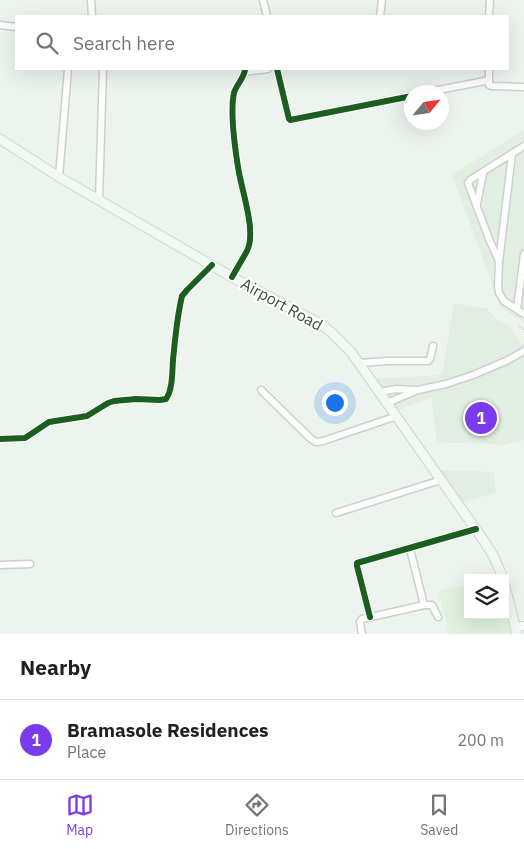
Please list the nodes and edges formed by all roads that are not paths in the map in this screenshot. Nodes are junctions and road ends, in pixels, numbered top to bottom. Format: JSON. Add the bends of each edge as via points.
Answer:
{"nodes":[{"id":1,"x":91,"y":0,"type":"edge"},
{"id":2,"x":263,"y":0,"type":"edge"},
{"id":3,"x":382,"y":0,"type":"edge"},
{"id":4,"x":490,"y":0,"type":"edge"},
{"id":5,"x":92,"y":15,"type":"edge"},
{"id":6,"x":267,"y":15,"type":"edge"},
{"id":7,"x":380,"y":15,"type":"edge"},
{"id":8,"x":489,"y":15,"type":"edge"},
{"id":9,"x":0,"y":25,"type":"edge"},
{"id":10,"x":15,"y":27,"type":"edge"},
{"id":11,"x":68,"y":70,"type":"edge"},
{"id":12,"x":103,"y":70,"type":"edge"},
{"id":13,"x":277,"y":70,"type":"edge"},
{"id":14,"x":489,"y":70,"type":"edge"},
{"id":15,"x":247,"y":71,"type":"edge"},
{"id":16,"x":489,"y":80,"type":"junction"},
{"id":17,"x":449,"y":87,"type":"edge"},
{"id":18,"x":524,"y":87,"type":"edge"},
{"id":19,"x":404,"y":98,"type":"edge"},
{"id":20,"x":0,"y":139,"type":"edge"},
{"id":21,"x":524,"y":146,"type":"edge"},
{"id":22,"x":512,"y":154,"type":"junction"},
{"id":23,"x":483,"y":173,"type":"junction"},
{"id":24,"x":60,"y":178,"type":"junction"},
{"id":25,"x":99,"y":199,"type":"junction"},
{"id":26,"x":477,"y":204,"type":"junction"},
{"id":27,"x":524,"y":254,"type":"edge"},
{"id":28,"x":500,"y":262,"type":"junction"},
{"id":29,"x":212,"y":265,"type":"junction"},
{"id":30,"x":232,"y":277,"type":"junction"},
{"id":31,"x":517,"y":309,"type":"junction"},
{"id":32,"x":524,"y":314,"type":"edge"},
{"id":33,"x":433,"y":346,"type":"dead end"},
{"id":34,"x":524,"y":351,"type":"edge"},
{"id":35,"x":359,"y":363,"type":"junction"},
{"id":36,"x":262,"y":390,"type":"dead end"},
{"id":37,"x":418,"y":390,"type":"junction"},
{"id":38,"x":380,"y":392,"type":"junction"},
{"id":39,"x":387,"y":403,"type":"junction"},
{"id":40,"x":396,"y":416,"type":"junction"},
{"id":41,"x":0,"y":439,"type":"edge"},
{"id":42,"x":442,"y":480,"type":"junction"},
{"id":43,"x":336,"y":513,"type":"dead end"},
{"id":44,"x":476,"y":529,"type":"junction"},
{"id":45,"x":410,"y":549,"type":"junction"},
{"id":46,"x":30,"y":564,"type":"dead end"},
{"id":47,"x":0,"y":565,"type":"edge"},
{"id":48,"x":501,"y":574,"type":"edge"},
{"id":49,"x":509,"y":598,"type":"edge"},
{"id":50,"x":424,"y":605,"type":"junction"},
{"id":51,"x":370,"y":617,"type":"junction"},
{"id":52,"x":438,"y":617,"type":"dead end"},
{"id":53,"x":519,"y":629,"type":"edge"},
{"id":54,"x":362,"y":634,"type":"edge"}],
"edges":[{"from":1,"to":5,"type":"street"},
{"from":2,"to":6,"type":"street"},
{"from":3,"to":7,"type":"street"},
{"from":4,"to":8,"type":"street"},
{"from":9,"to":10,"type":"street"},
{"from":11,"to":24,"type":"street"},
{"from":12,"to":25,"type":"street"},
{"from":13,"to":19,"type":"street","via":[[290,120]]},
{"from":14,"to":16,"type":"street"},
{"from":15,"to":30,"type":"street","via":[[234,94],[233,115],[238,168],[250,223],[250,242]]},
{"from":16,"to":17,"type":"street"},
{"from":16,"to":18,"type":"street","via":[[492,86]]},
{"from":20,"to":24,"type":"main road","name":"Airport Road"},
{"from":21,"to":22,"type":"street"},
{"from":22,"to":23,"type":"street"},
{"from":22,"to":28,"type":"street"},
{"from":23,"to":26,"type":"street"},
{"from":23,"to":26,"type":"street","via":[[468,183]]},
{"from":24,"to":25,"type":"main road","name":"Airport Road"},
{"from":25,"to":29,"type":"main road","name":"Airport Road"},
{"from":26,"to":28,"type":"street"},
{"from":27,"to":31,"type":"street"},
{"from":28,"to":31,"type":"street","via":[[499,293],[506,303]]},
{"from":29,"to":30,"type":"main road","name":"Airport Road"},
{"from":29,"to":41,"type":"street","via":[[182,296],[166,399],[114,401],[88,416],[49,422],[25,438]]},
{"from":30,"to":35,"type":"main road","name":"Airport Road","via":[[321,324]]},
{"from":31,"to":32,"type":"street"},
{"from":33,"to":35,"type":"street","via":[[428,361]]},
{"from":34,"to":37,"type":"street","via":[[472,375]]},
{"from":35,"to":38,"type":"main road","name":"Airport Road"},
{"from":36,"to":40,"type":"street","via":[[316,442]]},
{"from":37,"to":38,"type":"street"},
{"from":37,"to":39,"type":"street"},
{"from":38,"to":39,"type":"main road","name":"Airport Road"},
{"from":39,"to":40,"type":"main road","name":"Airport Road"},
{"from":40,"to":42,"type":"main road","name":"Airport Road"},
{"from":42,"to":43,"type":"street"},
{"from":42,"to":44,"type":"main road","name":"Airport Road"},
{"from":44,"to":45,"type":"street"},
{"from":44,"to":48,"type":"main road","name":"Airport Road"},
{"from":45,"to":50,"type":"street"},
{"from":45,"to":51,"type":"street","via":[[357,563]]},
{"from":46,"to":47,"type":"street"},
{"from":49,"to":53,"type":"main road"},
{"from":50,"to":51,"type":"street"},
{"from":50,"to":52,"type":"street","via":[[432,605]]},
{"from":51,"to":54,"type":"street","via":[[360,622]]}]}
